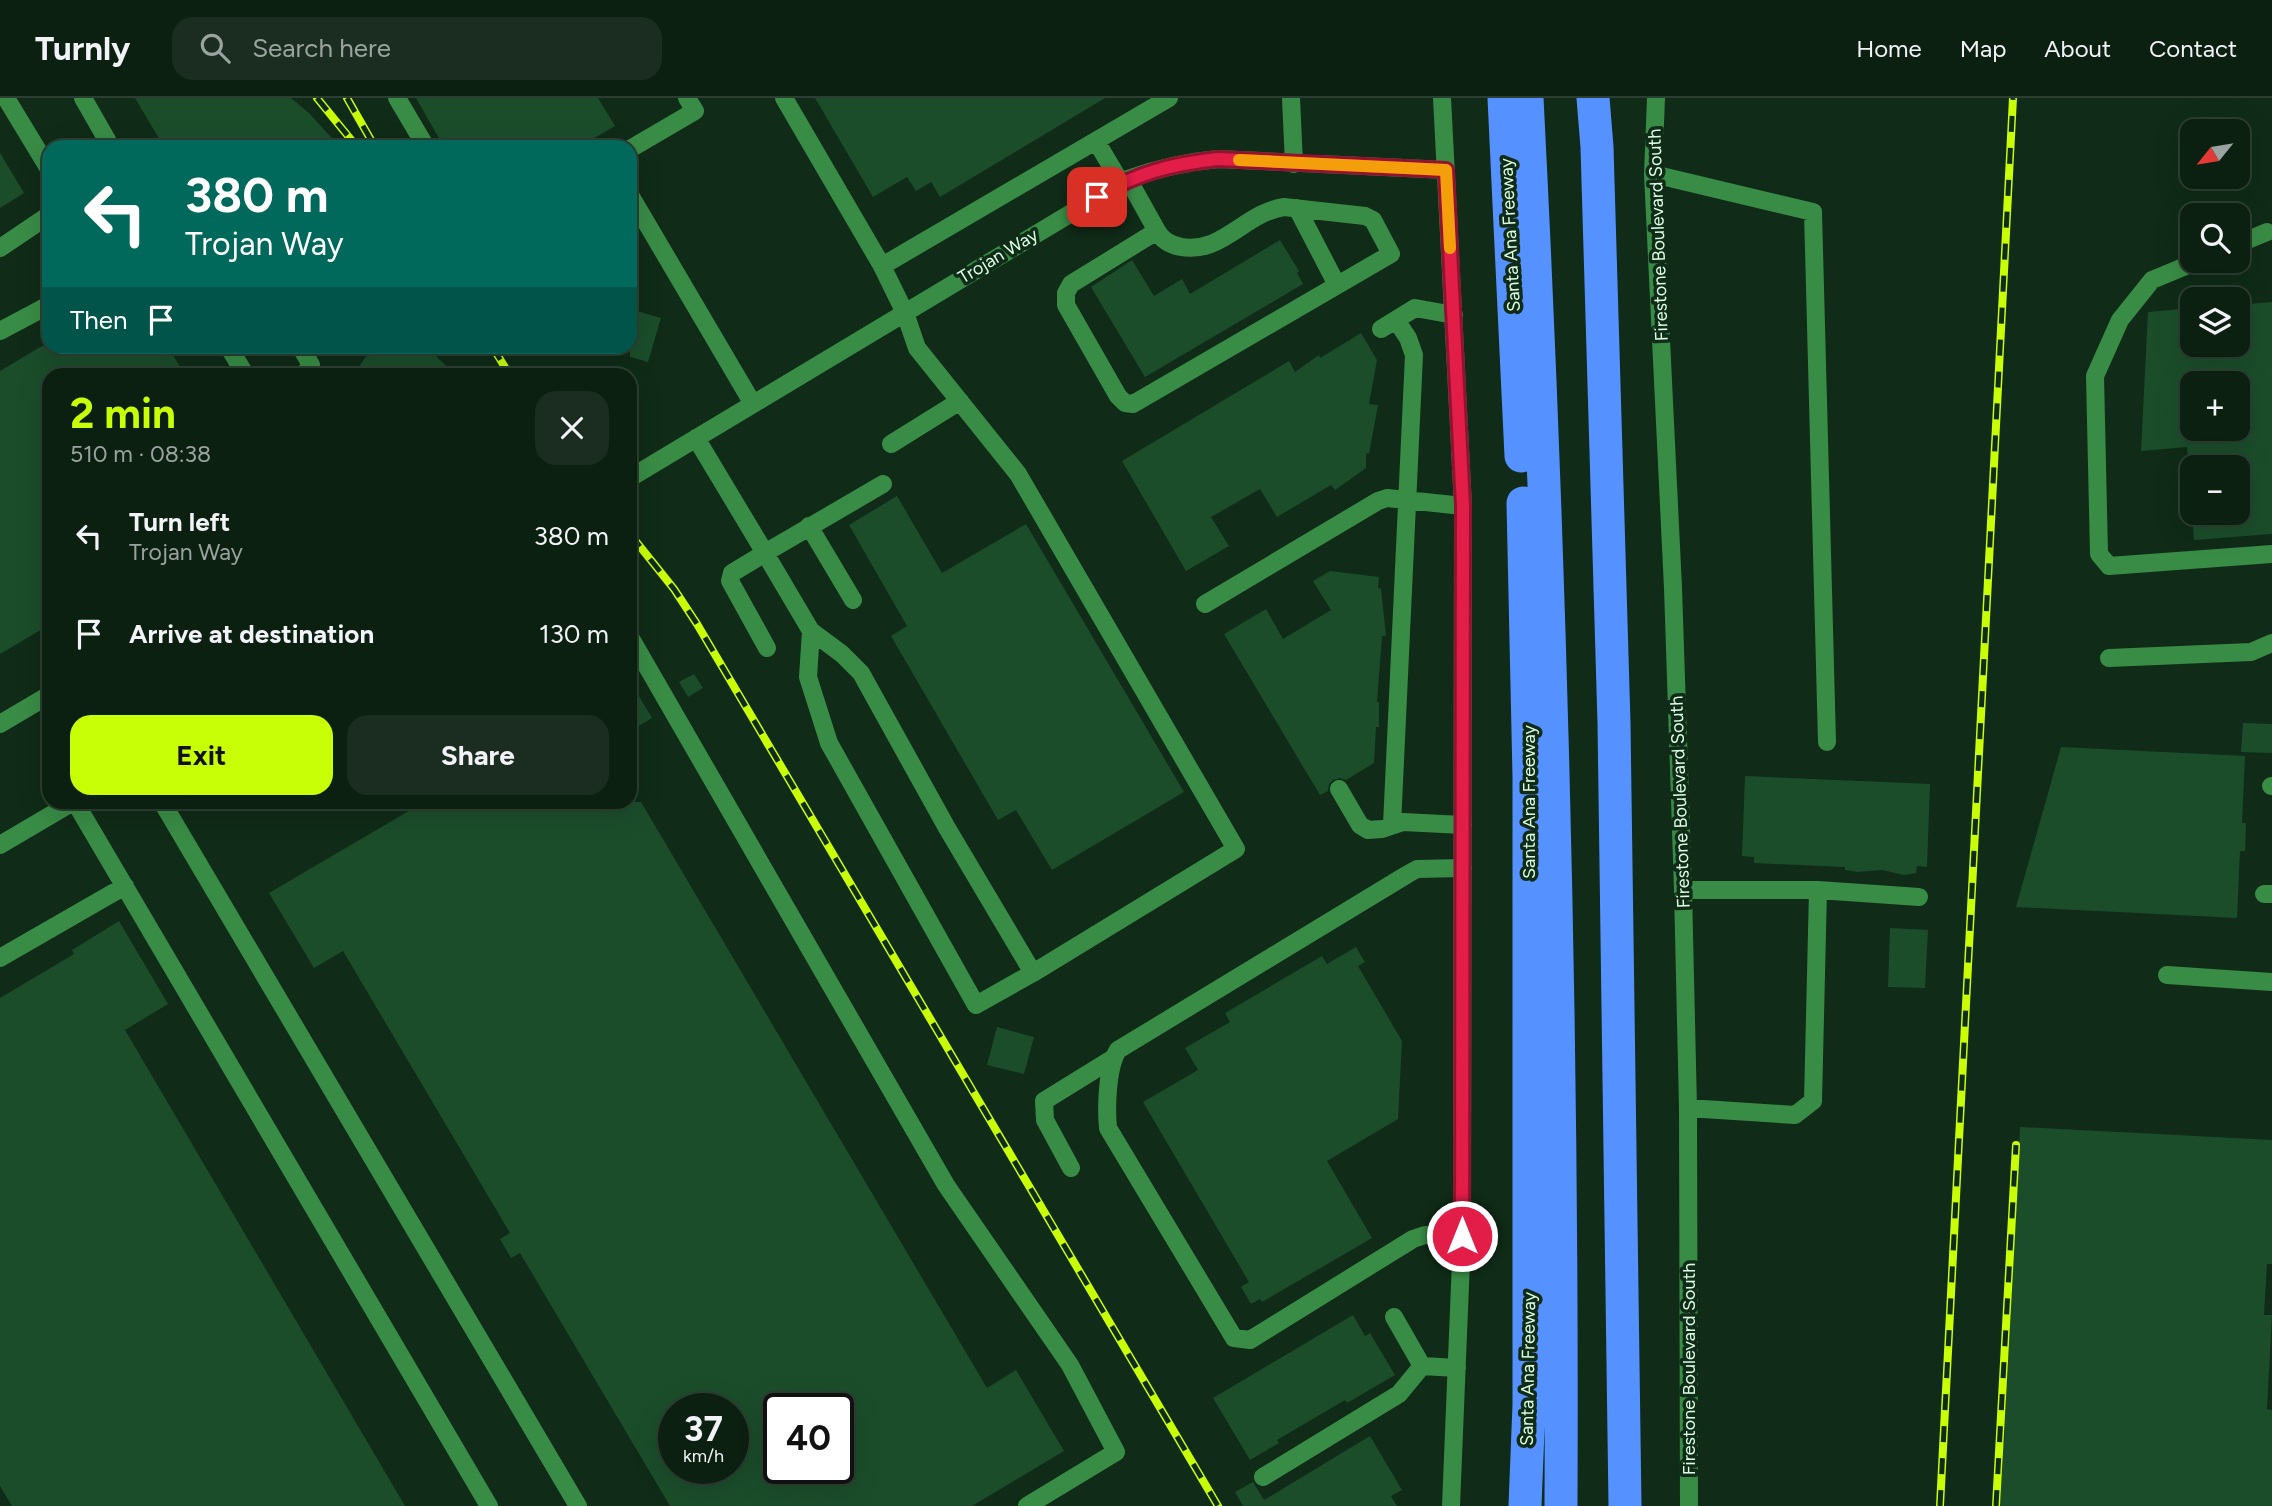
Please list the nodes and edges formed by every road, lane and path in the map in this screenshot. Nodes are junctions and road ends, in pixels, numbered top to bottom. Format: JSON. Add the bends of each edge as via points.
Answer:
{"nodes":[{"id":1,"x":6,"y":98,"type":"edge"},
{"id":2,"x":83,"y":98,"type":"edge"},
{"id":3,"x":397,"y":98,"type":"edge"},
{"id":4,"x":687,"y":98,"type":"edge"},
{"id":5,"x":784,"y":98,"type":"edge"},
{"id":6,"x":1169,"y":98,"type":"edge"},
{"id":7,"x":1291,"y":98,"type":"edge"},
{"id":8,"x":1442,"y":98,"type":"edge"},
{"id":9,"x":1504,"y":98,"type":"edge"},
{"id":10,"x":1527,"y":98,"type":"edge"},
{"id":11,"x":1593,"y":98,"type":"edge"},
{"id":12,"x":1609,"y":98,"type":"edge"},
{"id":13,"x":1656,"y":98,"type":"edge"},
{"id":14,"x":107,"y":140,"type":"edge"},
{"id":15,"x":422,"y":140,"type":"edge"},
{"id":16,"x":1096,"y":141,"type":"junction"},
{"id":17,"x":637,"y":145,"type":"edge"},
{"id":18,"x":1597,"y":146,"type":"junction"},
{"id":19,"x":42,"y":157,"type":"edge"},
{"id":20,"x":1294,"y":164,"type":"junction"},
{"id":21,"x":1446,"y":170,"type":"junction"},
{"id":22,"x":1519,"y":174,"type":"junction"},
{"id":23,"x":1653,"y":174,"type":"junction"},
{"id":24,"x":1124,"y":181,"type":"junction"},
{"id":25,"x":637,"y":207,"type":"edge"},
{"id":26,"x":1297,"y":208,"type":"junction"},
{"id":27,"x":42,"y":220,"type":"edge"},
{"id":28,"x":1157,"y":231,"type":"junction"},
{"id":29,"x":2267,"y":232,"type":"dead end"},
{"id":30,"x":2250,"y":239,"type":"edge"},
{"id":31,"x":0,"y":248,"type":"edge"},
{"id":32,"x":882,"y":266,"type":"junction"},
{"id":33,"x":2180,"y":268,"type":"edge"},
{"id":34,"x":1337,"y":285,"type":"junction"},
{"id":35,"x":42,"y":309,"type":"edge"},
{"id":36,"x":905,"y":313,"type":"junction"},
{"id":37,"x":1454,"y":315,"type":"junction"},
{"id":38,"x":0,"y":331,"type":"edge"},
{"id":39,"x":960,"y":401,"type":"junction"},
{"id":40,"x":753,"y":404,"type":"junction"},
{"id":41,"x":696,"y":438,"type":"junction"},
{"id":42,"x":891,"y":444,"type":"dead end"},
{"id":43,"x":637,"y":474,"type":"edge"},
{"id":44,"x":883,"y":484,"type":"dead end"},
{"id":45,"x":1407,"y":501,"type":"junction"},
{"id":46,"x":1463,"y":506,"type":"junction"},
{"id":47,"x":809,"y":526,"type":"junction"},
{"id":48,"x":765,"y":554,"type":"junction"},
{"id":49,"x":2272,"y":554,"type":"edge"},
{"id":50,"x":853,"y":600,"type":"dead end"},
{"id":51,"x":1205,"y":604,"type":"dead end"},
{"id":52,"x":811,"y":631,"type":"junction"},
{"id":53,"x":2272,"y":643,"type":"edge"},
{"id":54,"x":767,"y":648,"type":"dead end"},
{"id":55,"x":637,"y":649,"type":"edge"},
{"id":56,"x":2109,"y":658,"type":"dead end"},
{"id":57,"x":42,"y":699,"type":"edge"},
{"id":58,"x":0,"y":724,"type":"edge"},
{"id":59,"x":1827,"y":742,"type":"dead end"},
{"id":60,"x":1339,"y":789,"type":"dead end"},
{"id":61,"x":62,"y":809,"type":"edge"},
{"id":62,"x":78,"y":809,"type":"edge"},
{"id":63,"x":166,"y":809,"type":"edge"},
{"id":64,"x":1392,"y":825,"type":"junction"},
{"id":65,"x":1463,"y":825,"type":"junction"},
{"id":66,"x":0,"y":845,"type":"edge"},
{"id":67,"x":1463,"y":868,"type":"junction"},
{"id":68,"x":125,"y":886,"type":"junction"},
{"id":69,"x":1683,"y":890,"type":"junction"},
{"id":70,"x":1818,"y":891,"type":"junction"},
{"id":71,"x":1919,"y":897,"type":"dead end"},
{"id":72,"x":0,"y":958,"type":"edge"},
{"id":73,"x":1033,"y":973,"type":"junction"},
{"id":74,"x":2168,"y":975,"type":"dead end"},
{"id":75,"x":2272,"y":982,"type":"edge"},
{"id":76,"x":1112,"y":1059,"type":"junction"},
{"id":77,"x":1688,"y":1108,"type":"junction"},
{"id":78,"x":1071,"y":1168,"type":"dead end"},
{"id":79,"x":1462,"y":1236,"type":"junction"},
{"id":80,"x":1394,"y":1317,"type":"dead end"},
{"id":81,"x":1422,"y":1366,"type":"junction"},
{"id":82,"x":1457,"y":1368,"type":"junction"},
{"id":83,"x":1264,"y":1477,"type":"dead end"},
{"id":84,"x":489,"y":1506,"type":"edge"},
{"id":85,"x":578,"y":1506,"type":"edge"},
{"id":86,"x":1027,"y":1506,"type":"edge"},
{"id":87,"x":1451,"y":1506,"type":"edge"},
{"id":88,"x":1525,"y":1506,"type":"edge"},
{"id":89,"x":1561,"y":1506,"type":"edge"},
{"id":90,"x":1625,"y":1506,"type":"edge"},
{"id":91,"x":1689,"y":1506,"type":"edge"}],
"edges":[{"from":1,"to":19,"type":"street"},
{"from":2,"to":14,"type":"street"},
{"from":3,"to":15,"type":"street"},
{"from":4,"to":17,"type":"street","via":[[695,111]]},
{"from":5,"to":32,"type":"street"},
{"from":6,"to":16,"type":"street"},
{"from":7,"to":20,"type":"street"},
{"from":8,"to":21,"type":"street"},
{"from":9,"to":22,"type":"highway","name":"Santa Ana Freeway"},
{"from":10,"to":22,"type":"highway"},
{"from":11,"to":18,"type":"highway"},
{"from":12,"to":18,"type":"highway"},
{"from":13,"to":23,"type":"street","name":"Firestone Boulevard South"},
{"from":16,"to":24,"type":"street"},
{"from":16,"to":32,"type":"street"},
{"from":18,"to":90,"type":"highway","via":[[1614,723]]},
{"from":20,"to":21,"type":"street","name":"Trojan Way"},
{"from":20,"to":24,"type":"street","name":"Trojan Way","via":[[1218,159],[1187,162]]},
{"from":21,"to":37,"type":"street"},
{"from":22,"to":88,"type":"highway","name":"Santa Ana Freeway","via":[[1529,777]]},
{"from":22,"to":89,"type":"highway","via":[[1554,760]]},
{"from":23,"to":59,"type":"street","via":[[1813,212]]},
{"from":23,"to":69,"type":"street","name":"Firestone Boulevard South"},
{"from":24,"to":28,"type":"street"},
{"from":24,"to":36,"type":"street","name":"Trojan Way"},
{"from":25,"to":40,"type":"street"},
{"from":26,"to":28,"type":"street","via":[[1272,209],[1210,245],[1173,246],[1161,240]]},
{"from":26,"to":34,"type":"street"},
{"from":26,"to":34,"type":"street","via":[[1365,216],[1373,220],[1391,254]]},
{"from":27,"to":31,"type":"street"},
{"from":28,"to":34,"type":"street","via":[[1071,284],[1066,292],[1066,305],[1125,402],[1133,404]]},
{"from":29,"to":30,"type":"street"},
{"from":32,"to":36,"type":"street"},
{"from":33,"to":49,"type":"street","via":[[2152,280],[2120,320],[2095,376],[2099,554],[2109,566]]},
{"from":35,"to":38,"type":"street"},
{"from":36,"to":39,"type":"street","via":[[917,348]]},
{"from":36,"to":40,"type":"street","name":"Trojan Way"},
{"from":37,"to":45,"type":"street","via":[[1416,308],[1388,325],[1408,338],[1414,355]]},
{"from":37,"to":46,"type":"street"},
{"from":39,"to":42,"type":"street"},
{"from":39,"to":73,"type":"street","via":[[1018,474],[1236,849]]},
{"from":40,"to":41,"type":"street","name":"Trojan Way"},
{"from":41,"to":43,"type":"street","name":"Trojan Way"},
{"from":41,"to":48,"type":"street"},
{"from":44,"to":47,"type":"street"},
{"from":45,"to":46,"type":"street"},
{"from":45,"to":51,"type":"street","via":[[1378,501]]},
{"from":45,"to":64,"type":"street"},
{"from":46,"to":65,"type":"street"},
{"from":47,"to":48,"type":"street"},
{"from":47,"to":50,"type":"street"},
{"from":48,"to":52,"type":"street"},
{"from":48,"to":54,"type":"street","via":[[732,573],[730,581]]},
{"from":52,"to":73,"type":"street","via":[[862,673]]},
{"from":52,"to":73,"type":"street","via":[[808,677],[829,743],[975,1005]]},
{"from":53,"to":56,"type":"street","via":[[2251,652]]},
{"from":55,"to":86,"type":"street","via":[[946,1185],[1070,1365],[1116,1452]]},
{"from":57,"to":58,"type":"street"},
{"from":60,"to":64,"type":"street","via":[[1360,825],[1368,830]]},
{"from":61,"to":66,"type":"street"},
{"from":62,"to":68,"type":"street"},
{"from":63,"to":85,"type":"street"},
{"from":64,"to":65,"type":"street"},
{"from":65,"to":67,"type":"street"},
{"from":67,"to":76,"type":"street","via":[[1417,869],[1118,1050]]},
{"from":67,"to":79,"type":"street"},
{"from":68,"to":72,"type":"street"},
{"from":68,"to":84,"type":"street"},
{"from":69,"to":70,"type":"street"},
{"from":69,"to":77,"type":"street","name":"Firestone Boulevard South"},
{"from":70,"to":71,"type":"street"},
{"from":70,"to":77,"type":"street","via":[[1813,1101],[1795,1115]]},
{"from":74,"to":75,"type":"street"},
{"from":76,"to":78,"type":"street","via":[[1044,1101],[1045,1120]]},
{"from":76,"to":79,"type":"street","via":[[1108,1128],[1234,1338],[1250,1340],[1413,1239]]},
{"from":77,"to":91,"type":"street","name":"Firestone Boulevard South"},
{"from":79,"to":82,"type":"street"},
{"from":80,"to":81,"type":"street"},
{"from":81,"to":82,"type":"street"},
{"from":81,"to":83,"type":"street","via":[[1399,1394]]},
{"from":82,"to":87,"type":"street"}]}
